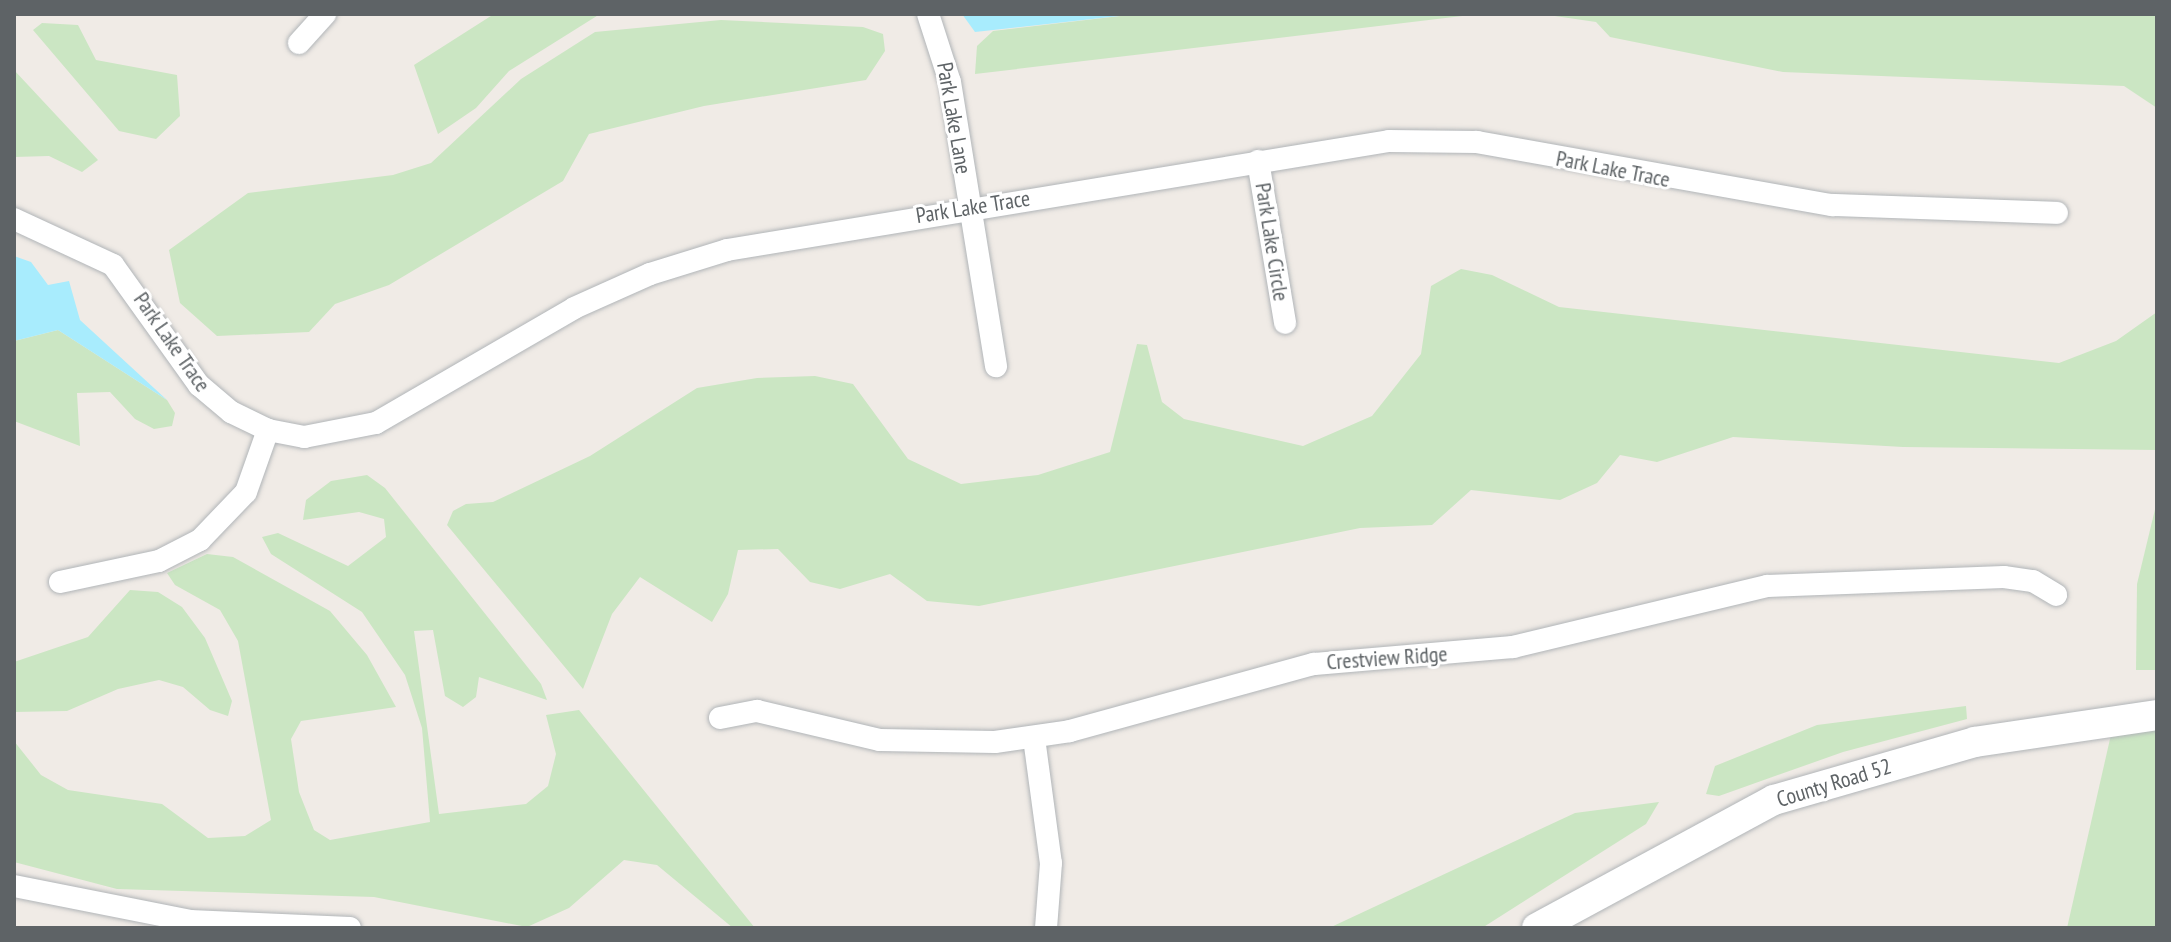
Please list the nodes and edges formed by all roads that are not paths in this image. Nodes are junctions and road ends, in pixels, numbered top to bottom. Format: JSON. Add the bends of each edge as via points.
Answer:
{"nodes":[{"id":1,"x":325,"y":14,"type":"edge"},
{"id":2,"x":928,"y":14,"type":"edge"},
{"id":3,"x":299,"y":43,"type":"dead end"},
{"id":4,"x":1258,"y":161,"type":"junction"},
{"id":5,"x":970,"y":208,"type":"junction"},
{"id":6,"x":2057,"y":213,"type":"dead end"},
{"id":7,"x":14,"y":219,"type":"edge"},
{"id":8,"x":1285,"y":323,"type":"dead end"},
{"id":9,"x":996,"y":366,"type":"dead end"},
{"id":10,"x":268,"y":430,"type":"junction"},
{"id":11,"x":60,"y":582,"type":"dead end"},
{"id":12,"x":2056,"y":595,"type":"dead end"},
{"id":13,"x":2157,"y":715,"type":"edge"},
{"id":14,"x":720,"y":718,"type":"dead end"},
{"id":15,"x":1034,"y":738,"type":"junction"},
{"id":16,"x":14,"y":886,"type":"edge"},
{"id":17,"x":350,"y":928,"type":"edge"},
{"id":18,"x":1046,"y":928,"type":"edge"},
{"id":19,"x":1537,"y":928,"type":"edge"}],
"edges":[{"from":1,"to":3,"type":"street"},
{"from":2,"to":5,"type":"street","name":"Park Lake Lane","via":[[944,58]]},
{"from":4,"to":5,"type":"street","name":"Park Lake Trace"},
{"from":4,"to":6,"type":"street","name":"Park Lake Trace","via":[[1444,139],[1832,205]]},
{"from":4,"to":8,"type":"street","name":"Park Lake Circle"},
{"from":5,"to":9,"type":"street","name":"Park Lake Lane"},
{"from":5,"to":10,"type":"street","name":"Park Lake Trace","via":[[767,241],[688,261],[574,308],[376,423],[323,437]]},
{"from":7,"to":10,"type":"street","name":"Park Lake Trace","via":[[113,265],[199,385],[231,412]]},
{"from":10,"to":11,"type":"street","via":[[246,492],[200,540],[159,561]]},
{"from":12,"to":15,"type":"street","name":"Crestview Ridge","via":[[2033,581],[2004,577],[1753,588],[1513,647],[1314,664]]},
{"from":13,"to":19,"type":"main road","name":"County Road 52","via":[[1975,742],[1774,800]]},
{"from":14,"to":15,"type":"street","name":"Crestview Ridge","via":[[757,711],[918,743]]},
{"from":15,"to":18,"type":"street","via":[[1051,863]]},
{"from":16,"to":17,"type":"street","via":[[190,921]]}]}
